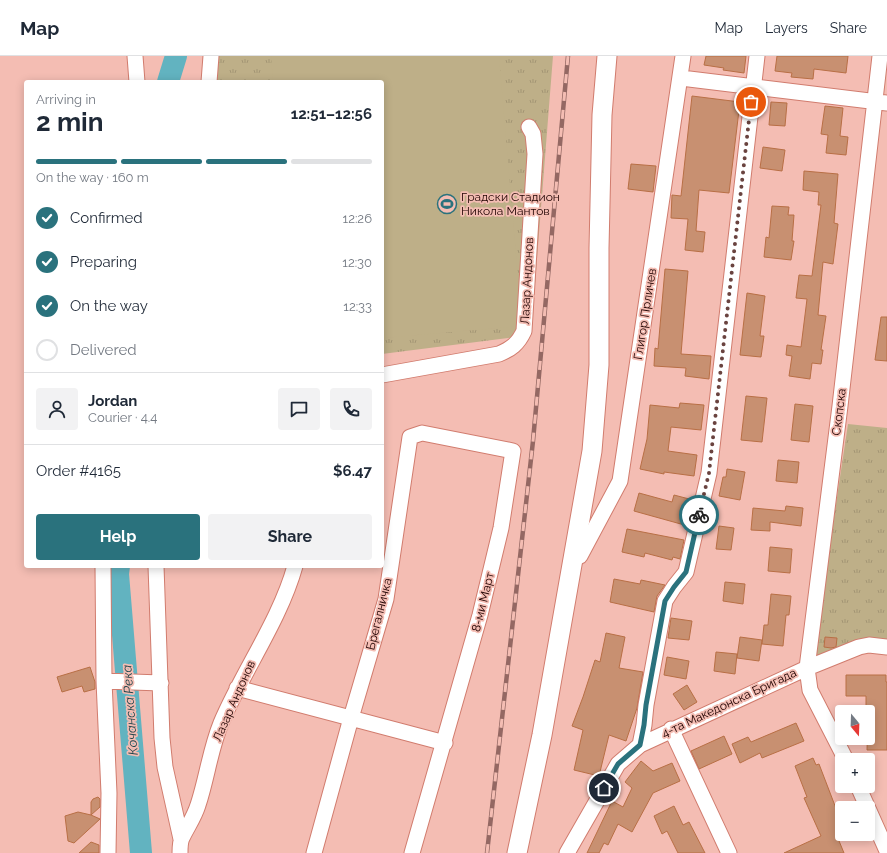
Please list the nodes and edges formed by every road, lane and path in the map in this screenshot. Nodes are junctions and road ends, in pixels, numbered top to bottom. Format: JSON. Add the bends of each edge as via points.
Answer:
{"nodes":[{"id":1,"x":135,"y":56,"type":"edge"},
{"id":2,"x":211,"y":56,"type":"edge"},
{"id":3,"x":607,"y":56,"type":"edge"},
{"id":4,"x":683,"y":56,"type":"edge"},
{"id":5,"x":757,"y":56,"type":"edge"},
{"id":6,"x":880,"y":56,"type":"edge"},
{"id":7,"x":681,"y":78,"type":"junction"},
{"id":8,"x":137,"y":80,"type":"edge"},
{"id":9,"x":209,"y":80,"type":"edge"},
{"id":10,"x":753,"y":87,"type":"junction"},
{"id":11,"x":881,"y":102,"type":"edge"},
{"id":12,"x":529,"y":127,"type":"dead end"},
{"id":13,"x":384,"y":375,"type":"edge"},
{"id":14,"x":410,"y":437,"type":"joint"},
{"id":15,"x":573,"y":558,"type":"junction"},
{"id":16,"x":103,"y":568,"type":"edge"},
{"id":17,"x":156,"y":568,"type":"edge"},
{"id":18,"x":294,"y":568,"type":"edge"},
{"id":19,"x":887,"y":647,"type":"edge"},
{"id":20,"x":806,"y":668,"type":"junction"},
{"id":21,"x":104,"y":681,"type":"junction"},
{"id":22,"x":161,"y":683,"type":"junction"},
{"id":23,"x":237,"y":688,"type":"junction"},
{"id":24,"x":351,"y":718,"type":"junction"},
{"id":25,"x":671,"y":729,"type":"junction"},
{"id":26,"x":444,"y":743,"type":"junction"},
{"id":27,"x":640,"y":745,"type":"junction"},
{"id":28,"x":842,"y":753,"type":"edge"},
{"id":29,"x":861,"y":793,"type":"edge"},
{"id":30,"x":180,"y":846,"type":"edge"},
{"id":31,"x":887,"y":851,"type":"edge"},
{"id":32,"x":108,"y":853,"type":"edge"},
{"id":33,"x":314,"y":853,"type":"edge"},
{"id":34,"x":412,"y":853,"type":"edge"},
{"id":35,"x":517,"y":853,"type":"edge"},
{"id":36,"x":567,"y":853,"type":"edge"},
{"id":37,"x":729,"y":853,"type":"edge"}],
"edges":[{"from":1,"to":8,"type":"street"},
{"from":2,"to":9,"type":"street"},
{"from":3,"to":15,"type":"street","via":[[602,116],[599,364],[592,451]]},
{"from":4,"to":7,"type":"street","name":"Глигор Прличев"},
{"from":5,"to":10,"type":"street"},
{"from":6,"to":11,"type":"street","name":"Скопска"},
{"from":7,"to":10,"type":"street"},
{"from":7,"to":15,"type":"street","name":"Глигор Прличев","via":[[620,481],[580,556]]},
{"from":10,"to":11,"type":"street"},
{"from":10,"to":27,"type":"street","via":[[709,473],[686,572],[665,601]]},
{"from":11,"to":20,"type":"street","name":"Скопска"},
{"from":12,"to":13,"type":"street","name":"Лазар Андонов","via":[[533,134],[535,162],[524,331],[521,338],[515,346],[499,354]]},
{"from":14,"to":24,"type":"street","name":"Брегалничка","via":[[386,599]]},
{"from":14,"to":26,"type":"street","name":"8-ми Март","via":[[422,433],[513,451],[498,543]]},
{"from":15,"to":35,"type":"street","via":[[542,735]]},
{"from":16,"to":21,"type":"street"},
{"from":17,"to":22,"type":"street","name":"Лазар Андонов"},
{"from":18,"to":23,"type":"street","name":"Лазар Андонов","via":[[269,628]]},
{"from":19,"to":20,"type":"street","name":"4-та Македонска Бригада","via":[[859,647]]},
{"from":20,"to":25,"type":"street","name":"4-та Македонска Бригада"},
{"from":20,"to":28,"type":"street","name":"Скопска","via":[[810,690]]},
{"from":21,"to":22,"type":"street"},
{"from":21,"to":32,"type":"street","via":[[109,793]]},
{"from":22,"to":30,"type":"street","name":"Лазар Андонов","via":[[165,767]]},
{"from":23,"to":24,"type":"street"},
{"from":23,"to":30,"type":"street","name":"Лазар Андонов","via":[[220,724],[203,791]]},
{"from":24,"to":26,"type":"street"},
{"from":24,"to":33,"type":"street","name":"Брегалничка"},
{"from":25,"to":27,"type":"street","name":"4-та Македонска Бригада"},
{"from":25,"to":37,"type":"street"},
{"from":26,"to":34,"type":"street","name":"8-ми Март"},
{"from":27,"to":36,"type":"street","name":"4-та Македонска Бригада","via":[[618,764]]},
{"from":29,"to":31,"type":"street"}]}
